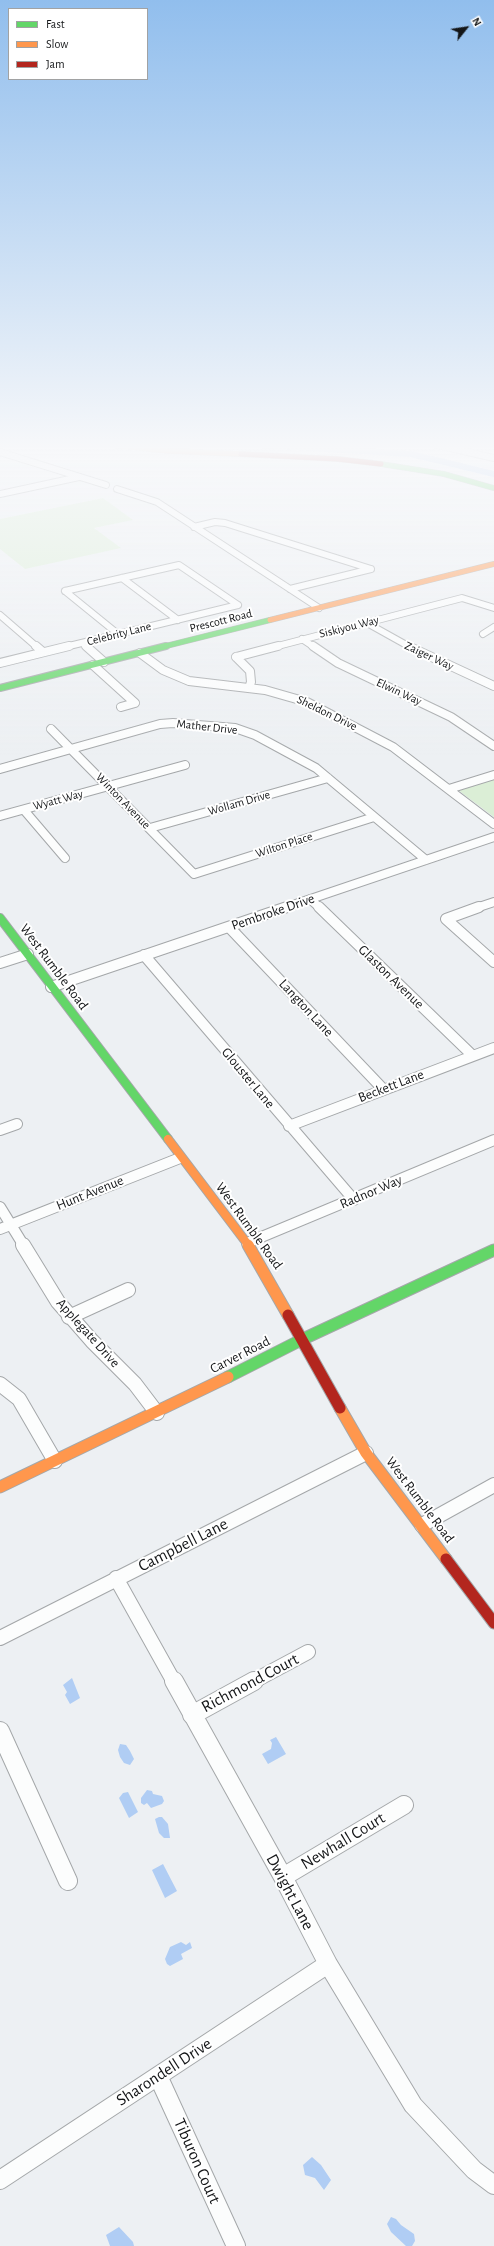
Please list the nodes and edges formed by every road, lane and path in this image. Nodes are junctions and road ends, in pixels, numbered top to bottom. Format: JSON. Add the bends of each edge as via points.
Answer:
{"nodes":[{"id":1,"x":229,"y":550,"type":"edge"},
{"id":2,"x":309,"y":550,"type":"edge"},
{"id":3,"x":494,"y":564,"type":"edge"},
{"id":4,"x":122,"y":578,"type":"junction"},
{"id":5,"x":290,"y":589,"type":"junction"},
{"id":6,"x":319,"y":608,"type":"junction"},
{"id":7,"x":494,"y":608,"type":"edge"},
{"id":8,"x":0,"y":615,"type":"edge"},
{"id":9,"x":178,"y":620,"type":"junction"},
{"id":10,"x":367,"y":623,"type":"junction"},
{"id":11,"x":494,"y":627,"type":"edge"},
{"id":12,"x":118,"y":634,"type":"junction"},
{"id":13,"x":302,"y":639,"type":"junction"},
{"id":14,"x":494,"y":639,"type":"edge"},
{"id":15,"x":83,"y":643,"type":"junction"},
{"id":16,"x":44,"y":652,"type":"junction"},
{"id":17,"x":140,"y":653,"type":"junction"},
{"id":18,"x":104,"y":662,"type":"junction"},
{"id":19,"x":0,"y":663,"type":"edge"},
{"id":20,"x":93,"y":665,"type":"junction"},
{"id":21,"x":494,"y":686,"type":"edge"},
{"id":22,"x":0,"y":688,"type":"edge"},
{"id":23,"x":249,"y":688,"type":"junction"},
{"id":24,"x":121,"y":707,"type":"dead end"},
{"id":25,"x":51,"y":729,"type":"dead end"},
{"id":26,"x":494,"y":746,"type":"edge"},
{"id":27,"x":72,"y":749,"type":"junction"},
{"id":28,"x":184,"y":765,"type":"dead end"},
{"id":29,"x":0,"y":769,"type":"edge"},
{"id":30,"x":494,"y":775,"type":"edge"},
{"id":31,"x":328,"y":778,"type":"junction"},
{"id":32,"x":109,"y":786,"type":"junction"},
{"id":33,"x":449,"y":789,"type":"junction"},
{"id":34,"x":24,"y":810,"type":"junction"},
{"id":35,"x":0,"y":816,"type":"edge"},
{"id":36,"x":374,"y":817,"type":"junction"},
{"id":37,"x":494,"y":824,"type":"edge"},
{"id":38,"x":150,"y":828,"type":"junction"},
{"id":39,"x":494,"y":837,"type":"edge"},
{"id":40,"x":65,"y":858,"type":"dead end"},
{"id":41,"x":426,"y":860,"type":"junction"},
{"id":42,"x":194,"y":874,"type":"joint"},
{"id":43,"x":310,"y":899,"type":"junction"},
{"id":44,"x":494,"y":902,"type":"edge"},
{"id":45,"x":0,"y":918,"type":"edge"},
{"id":46,"x":229,"y":927,"type":"junction"},
{"id":47,"x":28,"y":954,"type":"junction"},
{"id":48,"x":144,"y":955,"type":"junction"},
{"id":49,"x":494,"y":962,"type":"edge"},
{"id":50,"x":0,"y":963,"type":"edge"},
{"id":51,"x":52,"y":987,"type":"junction"},
{"id":52,"x":494,"y":1048,"type":"edge"},
{"id":53,"x":472,"y":1055,"type":"junction"},
{"id":54,"x":383,"y":1089,"type":"junction"},
{"id":55,"x":17,"y":1124,"type":"dead end"},
{"id":56,"x":289,"y":1126,"type":"junction"},
{"id":57,"x":0,"y":1130,"type":"edge"},
{"id":58,"x":494,"y":1140,"type":"edge"},
{"id":59,"x":180,"y":1158,"type":"junction"},
{"id":60,"x":354,"y":1200,"type":"junction"},
{"id":61,"x":0,"y":1207,"type":"edge"},
{"id":62,"x":5,"y":1227,"type":"edge"},
{"id":63,"x":247,"y":1243,"type":"junction"},
{"id":64,"x":494,"y":1250,"type":"edge"},
{"id":65,"x":128,"y":1290,"type":"dead end"},
{"id":66,"x":69,"y":1317,"type":"junction"},
{"id":67,"x":301,"y":1340,"type":"junction"},
{"id":68,"x":0,"y":1384,"type":"edge"},
{"id":69,"x":157,"y":1414,"type":"junction"},
{"id":70,"x":366,"y":1453,"type":"junction"},
{"id":71,"x":55,"y":1461,"type":"junction"},
{"id":72,"x":494,"y":1485,"type":"edge"},
{"id":73,"x":0,"y":1487,"type":"edge"},
{"id":74,"x":422,"y":1525,"type":"junction"},
{"id":75,"x":116,"y":1578,"type":"junction"},
{"id":76,"x":494,"y":1623,"type":"edge"},
{"id":77,"x":0,"y":1638,"type":"edge"},
{"id":78,"x":308,"y":1652,"type":"dead end"},
{"id":79,"x":192,"y":1715,"type":"junction"},
{"id":80,"x":0,"y":1731,"type":"edge"},
{"id":81,"x":404,"y":1805,"type":"dead end"},
{"id":82,"x":283,"y":1877,"type":"junction"},
{"id":83,"x":68,"y":1881,"type":"dead end"},
{"id":84,"x":328,"y":1964,"type":"junction"},
{"id":85,"x":158,"y":2076,"type":"junction"},
{"id":86,"x":0,"y":2180,"type":"edge"},
{"id":87,"x":494,"y":2185,"type":"edge"},
{"id":88,"x":236,"y":2246,"type":"edge"}],
"edges":[{"from":1,"to":5,"type":"street"},
{"from":2,"to":5,"type":"street","via":[[371,569]]},
{"from":3,"to":6,"type":"main road","name":"Prescott Road"},
{"from":4,"to":9,"type":"street"},
{"from":4,"to":9,"type":"street","name":"Celebrity Lane","via":[[179,565],[238,605]]},
{"from":4,"to":12,"type":"street","via":[[65,591]]},
{"from":5,"to":6,"type":"street"},
{"from":6,"to":17,"type":"main road","name":"Prescott Road"},
{"from":7,"to":10,"type":"street","name":"Siskiyou Way","via":[[462,598]]},
{"from":8,"to":16,"type":"street"},
{"from":9,"to":12,"type":"street","name":"Celebrity Lane"},
{"from":10,"to":13,"type":"street","name":"Siskiyou Way"},
{"from":10,"to":21,"type":"street","name":"Zaiger Way","via":[[403,644]]},
{"from":11,"to":14,"type":"street","via":[[483,634]]},
{"from":12,"to":15,"type":"street","name":"Celebrity Lane"},
{"from":13,"to":23,"type":"street","name":"Siskiyou Way","via":[[236,657],[250,671]]},
{"from":13,"to":26,"type":"street","name":"Elwin Way","via":[[338,663],[451,717]]},
{"from":15,"to":16,"type":"street","name":"Celebrity Lane"},
{"from":15,"to":18,"type":"street"},
{"from":16,"to":19,"type":"street","name":"Celebrity Lane"},
{"from":17,"to":18,"type":"main road","name":"Prescott Road"},
{"from":17,"to":23,"type":"street","name":"Sheldon Drive","via":[[163,670],[180,678],[213,685]]},
{"from":18,"to":20,"type":"main road","name":"Prescott Road"},
{"from":20,"to":22,"type":"main road","name":"Prescott Road"},
{"from":20,"to":24,"type":"street","via":[[135,703]]},
{"from":23,"to":33,"type":"street","name":"Sheldon Drive","via":[[281,693],[307,702],[393,746]]},
{"from":25,"to":27,"type":"street","name":"Winton Avenue"},
{"from":27,"to":29,"type":"street","name":"Mather Drive"},
{"from":27,"to":31,"type":"street","name":"Mather Drive","via":[[168,723],[226,727],[254,735],[316,768]]},
{"from":27,"to":32,"type":"street","name":"Winton Avenue"},
{"from":28,"to":32,"type":"street","name":"Wyatt Way"},
{"from":30,"to":33,"type":"street"},
{"from":31,"to":36,"type":"street","name":"Mather Drive"},
{"from":31,"to":38,"type":"street","name":"Wollam Drive"},
{"from":32,"to":34,"type":"street","name":"Wyatt Way"},
{"from":32,"to":38,"type":"street","name":"Winton Avenue"},
{"from":33,"to":37,"type":"street","name":"Sheldon Drive"},
{"from":34,"to":35,"type":"street","name":"Wyatt Way"},
{"from":34,"to":40,"type":"street"},
{"from":36,"to":41,"type":"street","name":"Mather Drive"},
{"from":36,"to":42,"type":"street","name":"Wilton Place"},
{"from":38,"to":42,"type":"street","name":"Winton Avenue"},
{"from":39,"to":41,"type":"street","name":"Pembroke Drive"},
{"from":41,"to":43,"type":"street","name":"Pembroke Drive"},
{"from":43,"to":46,"type":"street","name":"Pembroke Drive"},
{"from":43,"to":53,"type":"street","name":"Glaston Avenue"},
{"from":44,"to":49,"type":"street","via":[[446,919]]},
{"from":45,"to":47,"type":"main road","name":"West Rumble Road"},
{"from":46,"to":48,"type":"street","name":"Pembroke Drive"},
{"from":46,"to":54,"type":"street","name":"Langton Lane"},
{"from":47,"to":50,"type":"street"},
{"from":47,"to":51,"type":"main road","name":"West Rumble Road"},
{"from":48,"to":51,"type":"street","name":"Pembroke Drive"},
{"from":48,"to":56,"type":"street","name":"Glouster Lane"},
{"from":51,"to":59,"type":"main road","name":"West Rumble Road"},
{"from":52,"to":53,"type":"street","name":"Beckett Lane"},
{"from":53,"to":54,"type":"street","name":"Beckett Lane"},
{"from":54,"to":56,"type":"street","name":"Beckett Lane"},
{"from":55,"to":57,"type":"street"},
{"from":56,"to":60,"type":"street","name":"Glouster Lane"},
{"from":58,"to":60,"type":"street","name":"Radnor Way"},
{"from":59,"to":62,"type":"street","name":"Hunt Avenue"},
{"from":59,"to":63,"type":"main road","name":"West Rumble Road"},
{"from":60,"to":63,"type":"street","name":"Radnor Way"},
{"from":61,"to":62,"type":"street","name":"Applegate Drive"},
{"from":62,"to":66,"type":"street","name":"Applegate Drive"},
{"from":63,"to":67,"type":"main road","name":"West Rumble Road","via":[[271,1281]]},
{"from":64,"to":67,"type":"main road","name":"Carver Road"},
{"from":65,"to":66,"type":"street"},
{"from":66,"to":69,"type":"street","name":"Applegate Drive","via":[[135,1384]]},
{"from":67,"to":69,"type":"main road","name":"Carver Road"},
{"from":67,"to":70,"type":"main road","name":"West Rumble Road"},
{"from":68,"to":71,"type":"street","via":[[19,1399]]},
{"from":69,"to":71,"type":"main road","name":"Carver Road"},
{"from":70,"to":74,"type":"main road","name":"West Rumble Road"},
{"from":70,"to":75,"type":"street","name":"Campbell Lane"},
{"from":71,"to":73,"type":"main road","name":"Carver Road"},
{"from":72,"to":74,"type":"street"},
{"from":74,"to":76,"type":"main road","name":"West Rumble Road"},
{"from":75,"to":77,"type":"street","name":"Campbell Lane"},
{"from":75,"to":79,"type":"street","name":"Dwight Lane"},
{"from":78,"to":79,"type":"street","name":"Richmond Court"},
{"from":79,"to":82,"type":"street","name":"Dwight Lane"},
{"from":80,"to":83,"type":"street"},
{"from":81,"to":82,"type":"street","name":"Newhall Court"},
{"from":82,"to":84,"type":"street","name":"Dwight Lane"},
{"from":84,"to":85,"type":"street","name":"Sharondell Drive"},
{"from":84,"to":87,"type":"street","name":"Dwight Lane","via":[[413,2105],[474,2170]]},
{"from":85,"to":86,"type":"street","name":"Sharondell Drive"},
{"from":85,"to":88,"type":"street","name":"Tiburon Court"}]}
